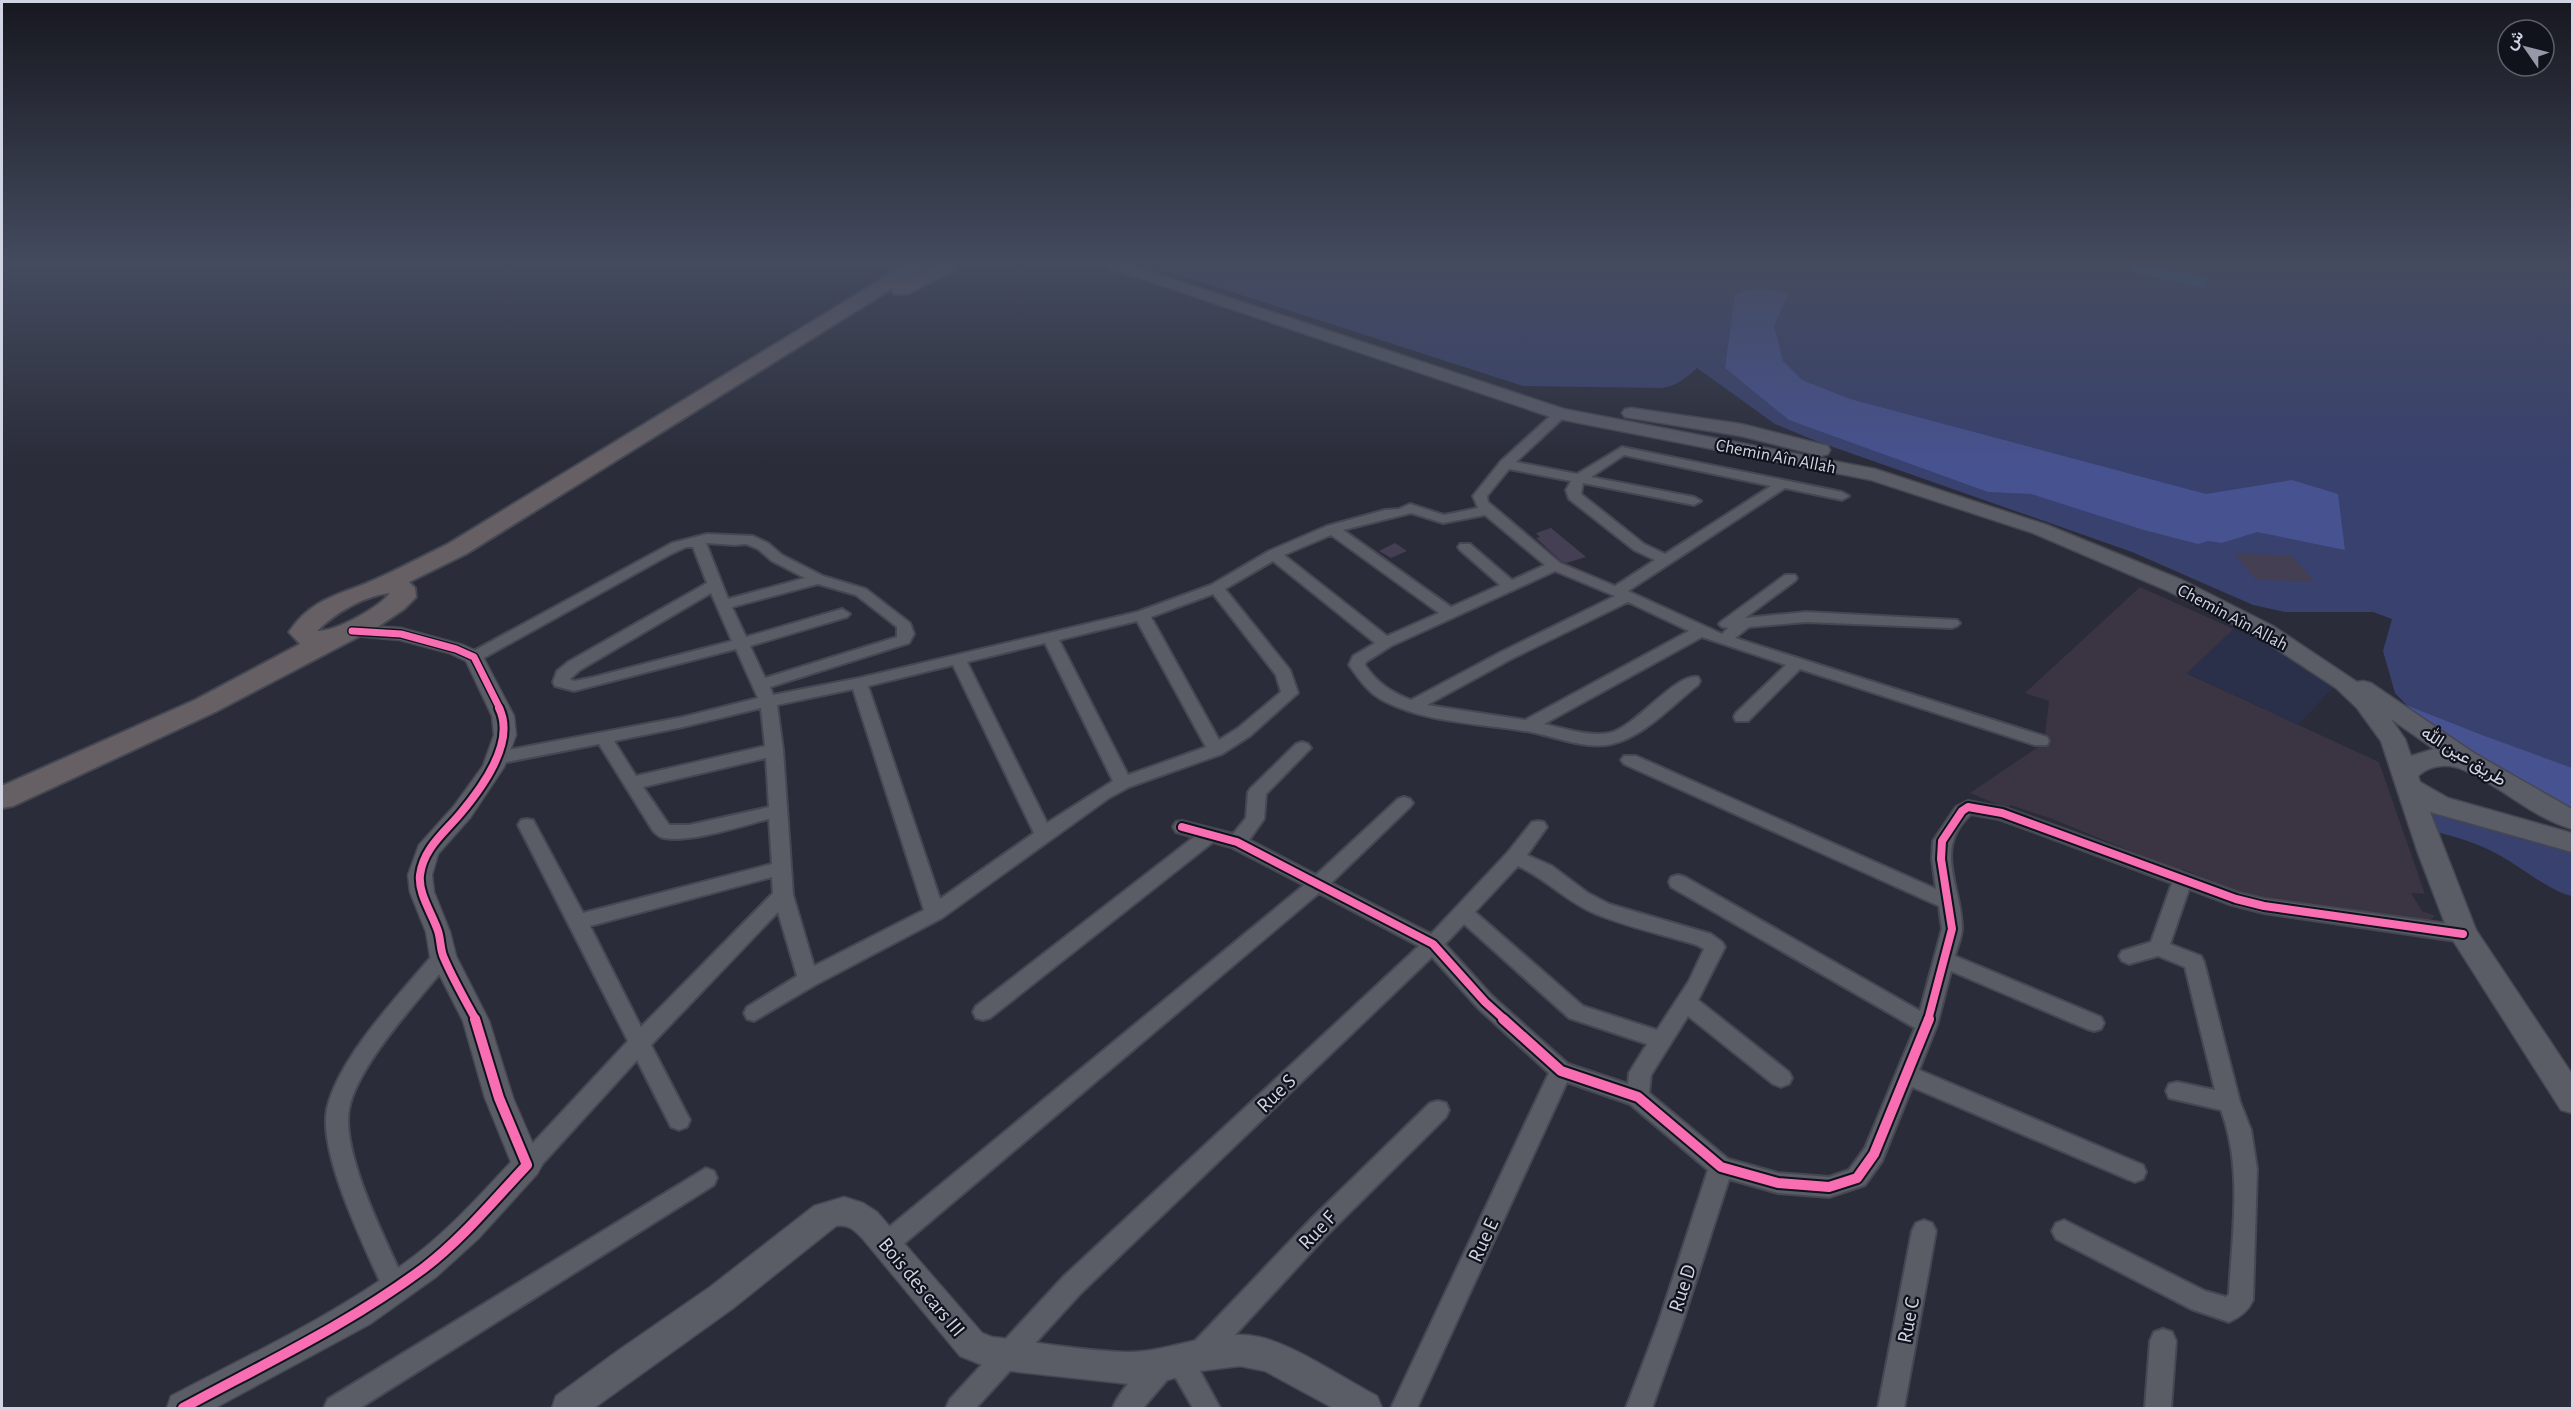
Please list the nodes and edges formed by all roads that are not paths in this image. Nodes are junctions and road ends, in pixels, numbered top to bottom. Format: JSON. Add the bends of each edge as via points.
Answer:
{"nodes":[{"id":1,"x":809,"y":331,"type":"edge"},
{"id":2,"x":827,"y":331,"type":"edge"},
{"id":3,"x":1319,"y":331,"type":"edge"},
{"id":4,"x":1327,"y":331,"type":"edge"},
{"id":5,"x":1565,"y":410,"type":"junction"},
{"id":6,"x":1506,"y":464,"type":"junction"},
{"id":7,"x":1578,"y":479,"type":"junction"},
{"id":8,"x":1783,"y":484,"type":"junction"},
{"id":9,"x":1842,"y":496,"type":"dead end"},
{"id":10,"x":1694,"y":501,"type":"dead end"},
{"id":11,"x":1488,"y":510,"type":"junction"},
{"id":12,"x":1332,"y":529,"type":"junction"},
{"id":13,"x":694,"y":542,"type":"junction"},
{"id":14,"x":1465,"y":547,"type":"dead end"},
{"id":15,"x":1274,"y":554,"type":"junction"},
{"id":16,"x":1664,"y":559,"type":"junction"},
{"id":17,"x":1555,"y":566,"type":"junction"},
{"id":18,"x":1790,"y":578,"type":"dead end"},
{"id":19,"x":818,"y":579,"type":"junction"},
{"id":20,"x":716,"y":584,"type":"junction"},
{"id":21,"x":1512,"y":587,"type":"junction"},
{"id":22,"x":1216,"y":588,"type":"junction"},
{"id":23,"x":1622,"y":593,"type":"junction"},
{"id":24,"x":390,"y":598,"type":"junction"},
{"id":25,"x":723,"y":605,"type":"junction"},
{"id":26,"x":842,"y":614,"type":"dead end"},
{"id":27,"x":1451,"y":614,"type":"junction"},
{"id":28,"x":1142,"y":615,"type":"junction"},
{"id":29,"x":1952,"y":623,"type":"dead end"},
{"id":30,"x":302,"y":632,"type":"junction"},
{"id":31,"x":342,"y":634,"type":"junction"},
{"id":32,"x":401,"y":634,"type":"junction"},
{"id":33,"x":1713,"y":635,"type":"junction"},
{"id":34,"x":2279,"y":636,"type":"junction"},
{"id":35,"x":1050,"y":638,"type":"junction"},
{"id":36,"x":742,"y":643,"type":"junction"},
{"id":37,"x":1385,"y":643,"type":"junction"},
{"id":38,"x":474,"y":657,"type":"junction"},
{"id":39,"x":957,"y":658,"type":"junction"},
{"id":40,"x":1797,"y":663,"type":"junction"},
{"id":41,"x":1692,"y":681,"type":"dead end"},
{"id":42,"x":859,"y":683,"type":"junction"},
{"id":43,"x":2359,"y":686,"type":"joint"},
{"id":44,"x":765,"y":692,"type":"junction"},
{"id":45,"x":1413,"y":706,"type":"junction"},
{"id":46,"x":1742,"y":717,"type":"dead end"},
{"id":47,"x":1527,"y":726,"type":"junction"},
{"id":48,"x":602,"y":736,"type":"junction"},
{"id":49,"x":2041,"y":741,"type":"dead end"},
{"id":50,"x":1302,"y":748,"type":"dead end"},
{"id":51,"x":774,"y":750,"type":"junction"},
{"id":52,"x":1216,"y":750,"type":"junction"},
{"id":53,"x":497,"y":758,"type":"junction"},
{"id":54,"x":1630,"y":760,"type":"dead end"},
{"id":55,"x":2476,"y":766,"type":"junction"},
{"id":56,"x":2,"y":783,"type":"edge"},
{"id":57,"x":633,"y":783,"type":"junction"},
{"id":58,"x":1123,"y":783,"type":"junction"},
{"id":59,"x":2525,"y":794,"type":"junction"},
{"id":60,"x":2418,"y":795,"type":"junction"},
{"id":61,"x":2,"y":798,"type":"edge"},
{"id":62,"x":1404,"y":803,"type":"dead end"},
{"id":63,"x":778,"y":811,"type":"junction"},
{"id":64,"x":2572,"y":820,"type":"edge"},
{"id":65,"x":527,"y":825,"type":"dead end"},
{"id":66,"x":1182,"y":827,"type":"dead end"},
{"id":67,"x":1538,"y":827,"type":"dead end"},
{"id":68,"x":2535,"y":832,"type":"junction"},
{"id":69,"x":1044,"y":835,"type":"junction"},
{"id":70,"x":1208,"y":836,"type":"junction"},
{"id":71,"x":1238,"y":842,"type":"junction"},
{"id":72,"x":2572,"y":842,"type":"edge"},
{"id":73,"x":1515,"y":857,"type":"junction"},
{"id":74,"x":782,"y":868,"type":"junction"},
{"id":75,"x":2182,"y":879,"type":"junction"},
{"id":76,"x":1678,"y":882,"type":"dead end"},
{"id":77,"x":1319,"y":883,"type":"junction"},
{"id":78,"x":783,"y":894,"type":"junction"},
{"id":79,"x":1948,"y":902,"type":"junction"},
{"id":80,"x":1463,"y":912,"type":"junction"},
{"id":81,"x":935,"y":913,"type":"junction"},
{"id":82,"x":579,"y":921,"type":"junction"},
{"id":83,"x":2463,"y":934,"type":"junction"},
{"id":84,"x":1433,"y":944,"type":"junction"},
{"id":85,"x":2159,"y":948,"type":"junction"},
{"id":86,"x":443,"y":956,"type":"junction"},
{"id":87,"x":2129,"y":956,"type":"dead end"},
{"id":88,"x":1945,"y":960,"type":"junction"},
{"id":89,"x":808,"y":979,"type":"junction"},
{"id":90,"x":1686,"y":1002,"type":"junction"},
{"id":91,"x":983,"y":1012,"type":"dead end"},
{"id":92,"x":754,"y":1013,"type":"dead end"},
{"id":93,"x":2094,"y":1023,"type":"dead end"},
{"id":94,"x":1927,"y":1025,"type":"junction"},
{"id":95,"x":1662,"y":1040,"type":"junction"},
{"id":96,"x":638,"y":1044,"type":"junction"},
{"id":97,"x":1561,"y":1071,"type":"junction"},
{"id":98,"x":1907,"y":1075,"type":"junction"},
{"id":99,"x":1781,"y":1078,"type":"dead end"},
{"id":100,"x":2177,"y":1091,"type":"dead end"},
{"id":101,"x":1638,"y":1097,"type":"junction"},
{"id":102,"x":2572,"y":1100,"type":"edge"},
{"id":103,"x":2229,"y":1102,"type":"junction"},
{"id":104,"x":1438,"y":1110,"type":"dead end"},
{"id":105,"x":679,"y":1120,"type":"dead end"},
{"id":106,"x":527,"y":1165,"type":"junction"},
{"id":107,"x":1721,"y":1167,"type":"junction"},
{"id":108,"x":2134,"y":1172,"type":"dead end"},
{"id":109,"x":706,"y":1178,"type":"dead end"},
{"id":110,"x":1924,"y":1231,"type":"dead end"},
{"id":111,"x":2064,"y":1231,"type":"dead end"},
{"id":112,"x":885,"y":1245,"type":"junction"},
{"id":113,"x":395,"y":1287,"type":"junction"},
{"id":114,"x":2163,"y":1341,"type":"dead end"},
{"id":115,"x":1010,"y":1355,"type":"junction"},
{"id":116,"x":1182,"y":1361,"type":"junction"},
{"id":117,"x":183,"y":1408,"type":"edge"},
{"id":118,"x":337,"y":1408,"type":"edge"},
{"id":119,"x":568,"y":1408,"type":"edge"},
{"id":120,"x":959,"y":1408,"type":"edge"},
{"id":121,"x":1126,"y":1408,"type":"edge"},
{"id":122,"x":1207,"y":1408,"type":"edge"},
{"id":123,"x":1365,"y":1408,"type":"edge"},
{"id":124,"x":1404,"y":1408,"type":"edge"},
{"id":125,"x":1639,"y":1408,"type":"edge"},
{"id":126,"x":1891,"y":1408,"type":"edge"},
{"id":127,"x":2158,"y":1408,"type":"edge"}],
"edges":[{"from":1,"to":24,"type":"highway","via":[[457,549]]},
{"from":2,"to":24,"type":"highway"},
{"from":3,"to":5,"type":"main road","name":"Chemin Aîn Allah"},
{"from":4,"to":5,"type":"main road","name":"Chemin Aîn Allah"},
{"from":5,"to":6,"type":"street"},
{"from":5,"to":34,"type":"main road","name":"Chemin Aîn Allah","via":[[1825,458],[2040,529],[2174,585]]},
{"from":6,"to":7,"type":"street"},
{"from":6,"to":11,"type":"street","via":[[1481,492],[1481,503]]},
{"from":7,"to":8,"type":"street","via":[[1622,451]]},
{"from":7,"to":10,"type":"street"},
{"from":7,"to":16,"type":"street","via":[[1574,496],[1639,547]]},
{"from":8,"to":9,"type":"street"},
{"from":8,"to":16,"type":"street"},
{"from":11,"to":12,"type":"street","via":[[1443,519],[1410,508]]},
{"from":11,"to":17,"type":"street"},
{"from":12,"to":15,"type":"street"},
{"from":12,"to":27,"type":"street"},
{"from":13,"to":19,"type":"street","via":[[707,538],[748,540]]},
{"from":13,"to":20,"type":"street","via":[[702,548]]},
{"from":13,"to":38,"type":"street","via":[[664,552]]},
{"from":14,"to":21,"type":"street"},
{"from":15,"to":22,"type":"street"},
{"from":15,"to":37,"type":"street"},
{"from":16,"to":23,"type":"street"},
{"from":17,"to":21,"type":"street"},
{"from":17,"to":23,"type":"street"},
{"from":18,"to":33,"type":"street"},
{"from":19,"to":25,"type":"street"},
{"from":19,"to":44,"type":"street","via":[[861,592],[895,616],[904,626],[905,638]]},
{"from":20,"to":25,"type":"street"},
{"from":20,"to":36,"type":"street","via":[[574,666],[561,682],[580,685]]},
{"from":21,"to":27,"type":"street"},
{"from":22,"to":28,"type":"street"},
{"from":22,"to":52,"type":"street","via":[[1284,674],[1290,693]]},
{"from":23,"to":33,"type":"street"},
{"from":23,"to":45,"type":"street"},
{"from":24,"to":30,"type":"highway","via":[[341,603]]},
{"from":24,"to":31,"type":"highway"},
{"from":24,"to":32,"type":"street"},
{"from":25,"to":36,"type":"street"},
{"from":26,"to":36,"type":"street"},
{"from":27,"to":37,"type":"street"},
{"from":28,"to":35,"type":"street"},
{"from":28,"to":52,"type":"street"},
{"from":29,"to":33,"type":"street","via":[[1806,617],[1758,620]]},
{"from":30,"to":31,"type":"highway","via":[[313,640]]},
{"from":30,"to":56,"type":"highway","via":[[188,700]]},
{"from":31,"to":32,"type":"street"},
{"from":31,"to":61,"type":"highway","via":[[205,706]]},
{"from":32,"to":38,"type":"street"},
{"from":33,"to":40,"type":"street"},
{"from":33,"to":47,"type":"street"},
{"from":34,"to":43,"type":"main road","name":"Chemin Aîn Allah","via":[[2322,658]]},
{"from":34,"to":60,"type":"main road","name":"Chemin Aîn Allah","via":[[2365,703],[2392,739]]},
{"from":35,"to":39,"type":"street"},
{"from":35,"to":58,"type":"street"},
{"from":36,"to":44,"type":"street"},
{"from":37,"to":45,"type":"street","via":[[1356,665],[1382,694]]},
{"from":38,"to":53,"type":"street","via":[[503,716],[505,735]]},
{"from":39,"to":42,"type":"street"},
{"from":39,"to":69,"type":"street"},
{"from":40,"to":46,"type":"street"},
{"from":40,"to":49,"type":"street"},
{"from":41,"to":47,"type":"street","via":[[1629,730],[1611,739]]},
{"from":42,"to":44,"type":"street"},
{"from":42,"to":81,"type":"street"},
{"from":43,"to":55,"type":"main road","name":"طريق عين الله"},
{"from":44,"to":48,"type":"street","via":[[682,722]]},
{"from":44,"to":51,"type":"street"},
{"from":45,"to":47,"type":"street","via":[[1469,720]]},
{"from":48,"to":53,"type":"street"},
{"from":48,"to":57,"type":"street"},
{"from":50,"to":71,"type":"street","via":[[1257,792],[1255,819]]},
{"from":51,"to":57,"type":"street"},
{"from":51,"to":63,"type":"street"},
{"from":52,"to":58,"type":"street"},
{"from":53,"to":86,"type":"street","via":[[481,786],[433,842],[422,863],[422,892]]},
{"from":54,"to":79,"type":"street"},
{"from":55,"to":59,"type":"main road","name":"طريق عين الله"},
{"from":55,"to":60,"type":"main road","via":[[2443,757],[2427,758],[2413,765]]},
{"from":57,"to":63,"type":"street","via":[[659,826],[669,833]]},
{"from":58,"to":69,"type":"street"},
{"from":59,"to":64,"type":"main road","name":"طريق عين الله"},
{"from":59,"to":68,"type":"main road","via":[[2550,819],[2547,828]]},
{"from":60,"to":68,"type":"main road"},
{"from":60,"to":83,"type":"main road","name":"Chemin Aîn Allah","via":[[2434,863]]},
{"from":62,"to":77,"type":"street"},
{"from":63,"to":74,"type":"street"},
{"from":65,"to":82,"type":"street"},
{"from":66,"to":70,"type":"street"},
{"from":67,"to":73,"type":"street","name":"Rue S"},
{"from":68,"to":72,"type":"main road"},
{"from":69,"to":81,"type":"street"},
{"from":70,"to":71,"type":"street"},
{"from":70,"to":91,"type":"street"},
{"from":71,"to":77,"type":"street"},
{"from":73,"to":80,"type":"street","name":"Rue S"},
{"from":73,"to":90,"type":"street","via":[[1545,871],[1603,909],[1682,932],[1715,947]]},
{"from":74,"to":78,"type":"street"},
{"from":74,"to":82,"type":"street"},
{"from":75,"to":79,"type":"street","via":[[2002,813],[1968,807],[1942,841]]},
{"from":75,"to":83,"type":"street","via":[[2264,906]]},
{"from":75,"to":85,"type":"street"},
{"from":76,"to":94,"type":"street"},
{"from":77,"to":84,"type":"street"},
{"from":77,"to":112,"type":"street"},
{"from":78,"to":89,"type":"street"},
{"from":78,"to":96,"type":"street"},
{"from":79,"to":88,"type":"street","via":[[1952,929]]},
{"from":80,"to":84,"type":"street","name":"Rue S"},
{"from":80,"to":95,"type":"street","via":[[1575,1012]]},
{"from":81,"to":89,"type":"street"},
{"from":82,"to":96,"type":"street"},
{"from":83,"to":102,"type":"main road","name":"Chemin Aîn Allah"},
{"from":84,"to":97,"type":"street","via":[[1485,1002]]},
{"from":84,"to":115,"type":"street","name":"Rue S","via":[[1072,1285]]},
{"from":85,"to":87,"type":"street"},
{"from":85,"to":103,"type":"street","via":[[2194,962]]},
{"from":86,"to":106,"type":"street","via":[[476,1021],[500,1098]]},
{"from":86,"to":113,"type":"street","via":[[364,1058],[343,1091],[338,1112],[348,1172]]},
{"from":88,"to":93,"type":"street"},
{"from":88,"to":94,"type":"street"},
{"from":89,"to":92,"type":"street"},
{"from":90,"to":95,"type":"street"},
{"from":90,"to":99,"type":"street"},
{"from":94,"to":98,"type":"street"},
{"from":95,"to":101,"type":"street","via":[[1640,1073]]},
{"from":96,"to":105,"type":"street"},
{"from":96,"to":106,"type":"street"},
{"from":97,"to":101,"type":"street"},
{"from":97,"to":124,"type":"street","name":"Rue E"},
{"from":98,"to":107,"type":"street","via":[[1874,1154],[1857,1178],[1829,1187],[1808,1187]]},
{"from":98,"to":108,"type":"street"},
{"from":100,"to":103,"type":"street"},
{"from":101,"to":107,"type":"street"},
{"from":103,"to":111,"type":"street","via":[[2240,1130],[2246,1169],[2241,1300],[2229,1310],[2200,1300]]},
{"from":104,"to":116,"type":"street","name":"Rue F"},
{"from":106,"to":113,"type":"street","via":[[450,1246]]},
{"from":107,"to":125,"type":"street","name":"Rue D"},
{"from":109,"to":118,"type":"street"},
{"from":110,"to":126,"type":"street","name":"Rue C"},
{"from":112,"to":115,"type":"street","name":"Bois des cars III","via":[[971,1345]]},
{"from":112,"to":119,"type":"street","name":"Bois des cars III","via":[[861,1216],[844,1211],[831,1213]]},
{"from":113,"to":117,"type":"street","via":[[359,1313]]},
{"from":114,"to":127,"type":"street"},
{"from":115,"to":116,"type":"street","name":"Bois des cars III","via":[[1129,1368]]},
{"from":115,"to":120,"type":"street","name":"Rue S"},
{"from":116,"to":121,"type":"street","name":"Rue F"},
{"from":116,"to":122,"type":"street"},
{"from":116,"to":123,"type":"street","name":"Bois des cars III","via":[[1240,1350],[1260,1353]]}]}
